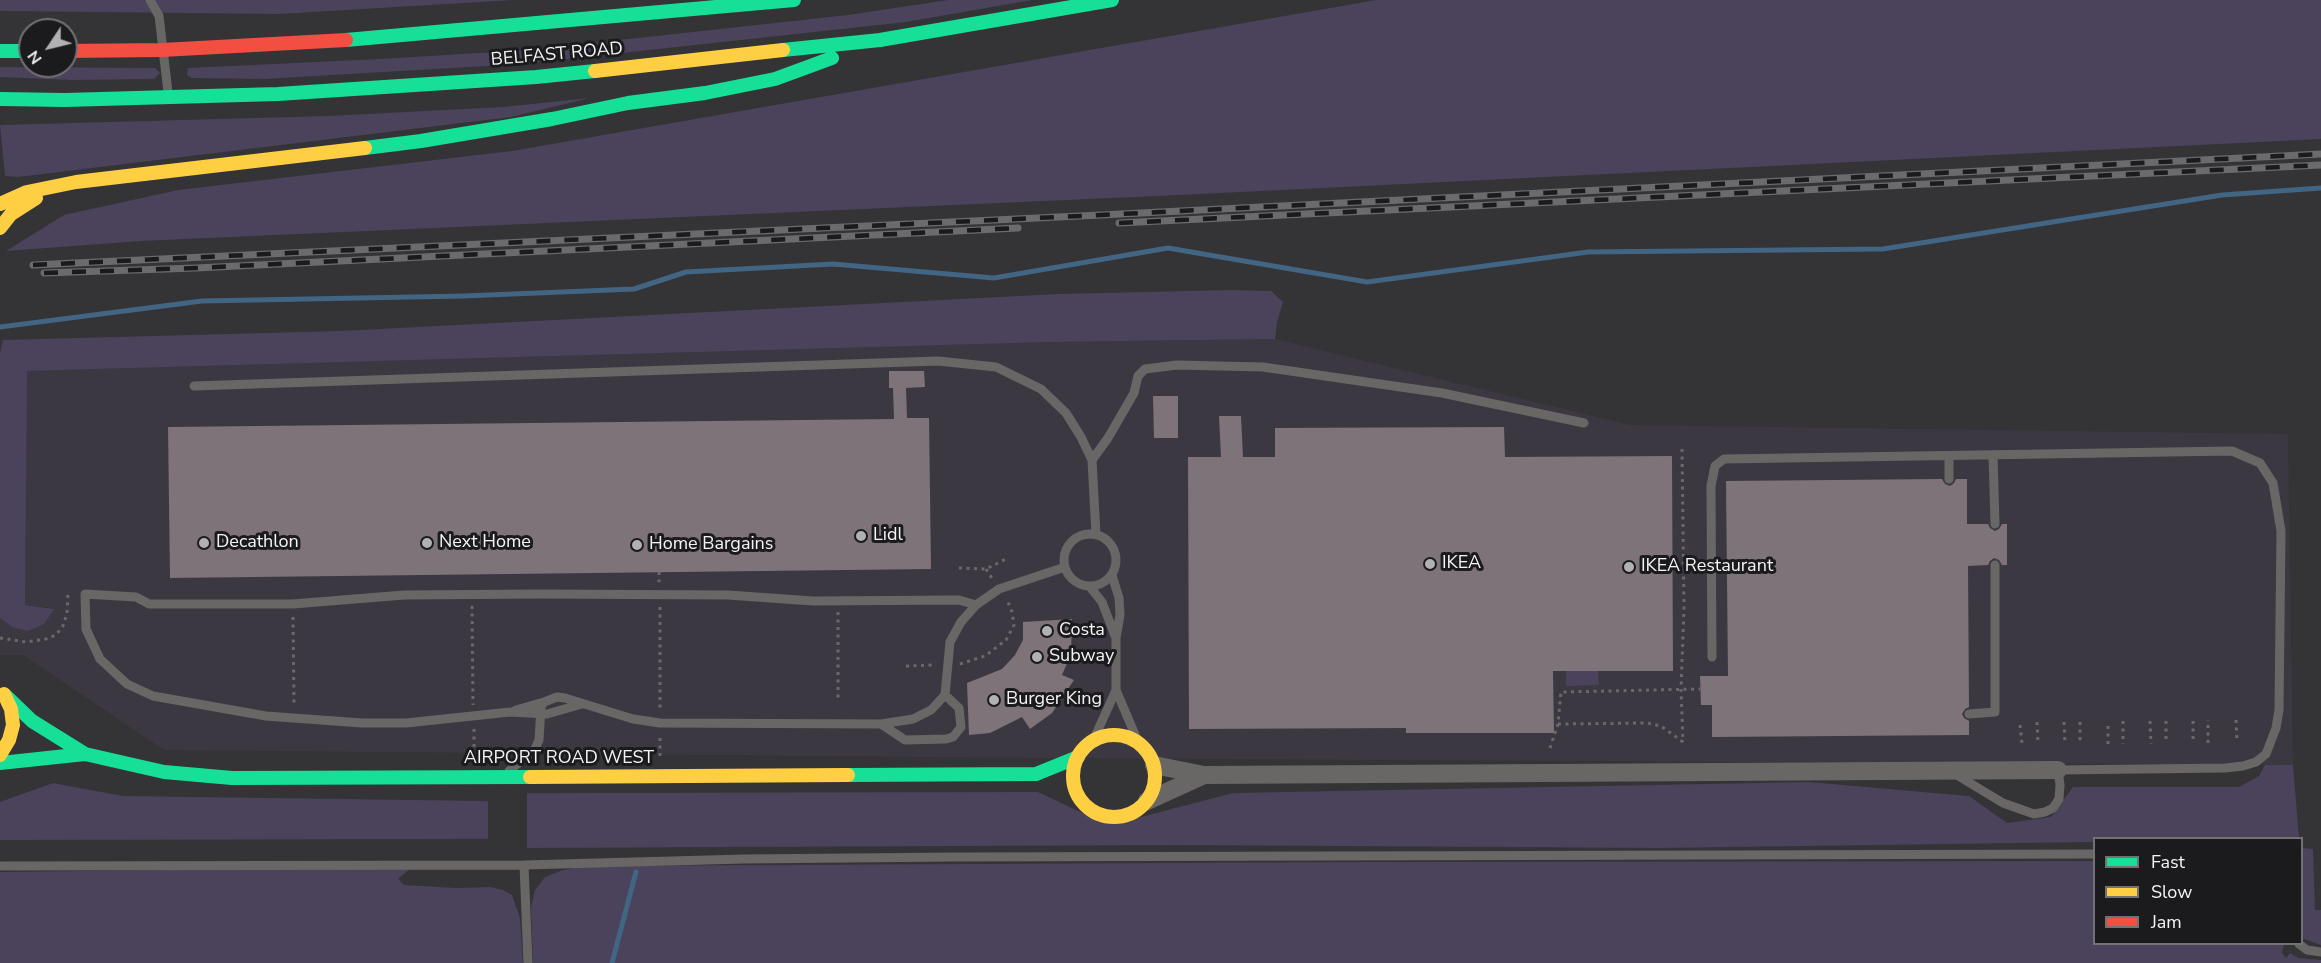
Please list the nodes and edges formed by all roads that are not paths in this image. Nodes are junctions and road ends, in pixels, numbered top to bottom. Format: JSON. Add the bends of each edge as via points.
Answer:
{"nodes":[{"id":1,"x":150,"y":0,"type":"edge"},
{"id":2,"x":794,"y":0,"type":"edge"},
{"id":3,"x":1113,"y":0,"type":"edge"},
{"id":4,"x":880,"y":40,"type":"junction"},
{"id":5,"x":162,"y":50,"type":"junction"},
{"id":6,"x":0,"y":51,"type":"edge"},
{"id":7,"x":18,"y":51,"type":"edge"},
{"id":8,"x":78,"y":51,"type":"edge"},
{"id":9,"x":168,"y":97,"type":"junction"},
{"id":10,"x":0,"y":99,"type":"edge"},
{"id":11,"x":76,"y":182,"type":"junction"},
{"id":12,"x":0,"y":204,"type":"edge"},
{"id":13,"x":0,"y":228,"type":"edge"},
{"id":14,"x":194,"y":386,"type":"dead end"},
{"id":15,"x":1584,"y":423,"type":"dead end"},
{"id":16,"x":1993,"y":454,"type":"junction"},
{"id":17,"x":1949,"y":456,"type":"junction"},
{"id":18,"x":1092,"y":460,"type":"junction"},
{"id":19,"x":1949,"y":479,"type":"dead end"},
{"id":20,"x":1995,"y":524,"type":"dead end"},
{"id":21,"x":1096,"y":535,"type":"junction"},
{"id":22,"x":1995,"y":565,"type":"dead end"},
{"id":23,"x":1065,"y":567,"type":"junction"},
{"id":24,"x":1112,"y":575,"type":"junction"},
{"id":25,"x":1090,"y":587,"type":"junction"},
{"id":26,"x":976,"y":605,"type":"junction"},
{"id":27,"x":1116,"y":638,"type":"junction"},
{"id":28,"x":1712,"y":657,"type":"dead end"},
{"id":29,"x":1116,"y":690,"type":"junction"},
{"id":30,"x":2,"y":692,"type":"edge"},
{"id":31,"x":945,"y":694,"type":"junction"},
{"id":32,"x":544,"y":702,"type":"junction"},
{"id":33,"x":582,"y":704,"type":"junction"},
{"id":34,"x":510,"y":712,"type":"junction"},
{"id":35,"x":540,"y":714,"type":"junction"},
{"id":36,"x":1969,"y":714,"type":"dead end"},
{"id":37,"x":881,"y":724,"type":"junction"},
{"id":38,"x":1093,"y":741,"type":"junction"},
{"id":39,"x":1139,"y":744,"type":"junction"},
{"id":40,"x":85,"y":754,"type":"junction"},
{"id":41,"x":0,"y":755,"type":"edge"},
{"id":42,"x":1078,"y":757,"type":"junction"},
{"id":43,"x":0,"y":763,"type":"edge"},
{"id":44,"x":1154,"y":765,"type":"junction"},
{"id":45,"x":1947,"y":770,"type":"junction"},
{"id":46,"x":2058,"y":770,"type":"junction"},
{"id":47,"x":1036,"y":774,"type":"junction"},
{"id":48,"x":1204,"y":775,"type":"junction"},
{"id":49,"x":500,"y":777,"type":"junction"},
{"id":50,"x":1082,"y":801,"type":"junction"},
{"id":51,"x":1147,"y":801,"type":"junction"},
{"id":52,"x":2093,"y":854,"type":"edge"},
{"id":53,"x":524,"y":865,"type":"junction"},
{"id":54,"x":0,"y":866,"type":"edge"},
{"id":55,"x":2300,"y":945,"type":"edge"},
{"id":56,"x":2321,"y":952,"type":"edge"},
{"id":57,"x":528,"y":963,"type":"edge"}],
"edges":[{"from":1,"to":5,"type":"lane","via":[[159,16]]},
{"from":2,"to":5,"type":"main road","name":"BELFAST ROAD","via":[[374,39]]},
{"from":3,"to":4,"type":"main road","name":"BELFAST ROAD"},
{"from":4,"to":9,"type":"main road","name":"BELFAST ROAD","via":[[536,77]]},
{"from":4,"to":11,"type":"main road","via":[[775,79],[705,93],[421,141]]},
{"from":5,"to":8,"type":"main road","name":"BELFAST ROAD"},
{"from":5,"to":9,"type":"lane"},
{"from":6,"to":7,"type":"main road"},
{"from":9,"to":10,"type":"main road","name":"BELFAST ROAD"},
{"from":11,"to":12,"type":"main road","via":[[27,192]]},
{"from":11,"to":13,"type":"main road","via":[[33,199],[11,214]]},
{"from":14,"to":18,"type":"lane","via":[[938,361],[996,367],[1041,389],[1066,413]]},
{"from":15,"to":18,"type":"lane","via":[[1442,393],[1263,368],[1177,365],[1145,369],[1138,376],[1134,393]]},
{"from":16,"to":17,"type":"lane"},
{"from":16,"to":20,"type":"lane"},
{"from":16,"to":46,"type":"lane","via":[[2232,451],[2260,463],[2273,483],[2281,531],[2279,710],[2266,754],[2256,762],[2225,768]]},
{"from":17,"to":19,"type":"lane"},
{"from":17,"to":28,"type":"lane","via":[[1719,462],[1711,486]]},
{"from":18,"to":21,"type":"lane"},
{"from":21,"to":23,"type":"lane","via":[[1071,542],[1066,549]]},
{"from":21,"to":24,"type":"lane","via":[[1115,551]]},
{"from":22,"to":36,"type":"lane","via":[[1995,712]]},
{"from":23,"to":25,"type":"lane","via":[[1074,581]]},
{"from":23,"to":26,"type":"lane","via":[[999,590]]},
{"from":24,"to":25,"type":"lane","via":[[1106,582]]},
{"from":24,"to":27,"type":"lane","via":[[1119,598]]},
{"from":25,"to":27,"type":"lane","via":[[1102,602]]},
{"from":26,"to":31,"type":"lane","via":[[950,642]]},
{"from":26,"to":34,"type":"lane","via":[[958,600],[838,601],[660,595],[472,595],[372,597],[293,604],[148,604],[136,597],[85,594],[86,629],[100,659],[127,684],[153,696],[320,721],[406,723]]},
{"from":27,"to":29,"type":"lane"},
{"from":29,"to":38,"type":"lane"},
{"from":29,"to":39,"type":"lane"},
{"from":30,"to":40,"type":"main road","name":"AIRPORT ROAD WEST","via":[[32,722]]},
{"from":30,"to":41,"type":"main road","via":[[11,709],[13,725]]},
{"from":31,"to":37,"type":"lane","via":[[931,710],[913,719]]},
{"from":31,"to":37,"type":"lane","via":[[959,708],[961,728],[954,737],[905,740]]},
{"from":32,"to":33,"type":"lane","via":[[565,698]]},
{"from":32,"to":34,"type":"lane"},
{"from":32,"to":35,"type":"lane"},
{"from":33,"to":35,"type":"lane"},
{"from":33,"to":37,"type":"lane","via":[[660,723]]},
{"from":34,"to":35,"type":"lane"},
{"from":35,"to":49,"type":"lane","via":[[535,749]]},
{"from":38,"to":39,"type":"main road","via":[[1114,735]]},
{"from":38,"to":42,"type":"main road"},
{"from":39,"to":44,"type":"main road"},
{"from":40,"to":43,"type":"main road","name":"AIRPORT ROAD WEST"},
{"from":40,"to":49,"type":"main road","name":"AIRPORT ROAD WEST","via":[[164,772],[232,777]]},
{"from":42,"to":47,"type":"main road","name":"AIRPORT ROAD WEST"},
{"from":42,"to":50,"type":"main road","via":[[1074,779]]},
{"from":44,"to":48,"type":"street"},
{"from":44,"to":51,"type":"main road","via":[[1153,790]]},
{"from":45,"to":46,"type":"street"},
{"from":45,"to":46,"type":"lane","via":[[2002,803],[2034,814],[2053,808],[2059,799]]},
{"from":45,"to":48,"type":"street"},
{"from":47,"to":49,"type":"main road","name":"AIRPORT ROAD WEST"},
{"from":47,"to":50,"type":"main road"},
{"from":48,"to":51,"type":"street"},
{"from":50,"to":51,"type":"main road","via":[[1091,810],[1114,817],[1138,810]]},
{"from":52,"to":53,"type":"lane","via":[[955,857]]},
{"from":53,"to":54,"type":"lane"},
{"from":53,"to":57,"type":"lane"},
{"from":55,"to":56,"type":"lane"}]}
